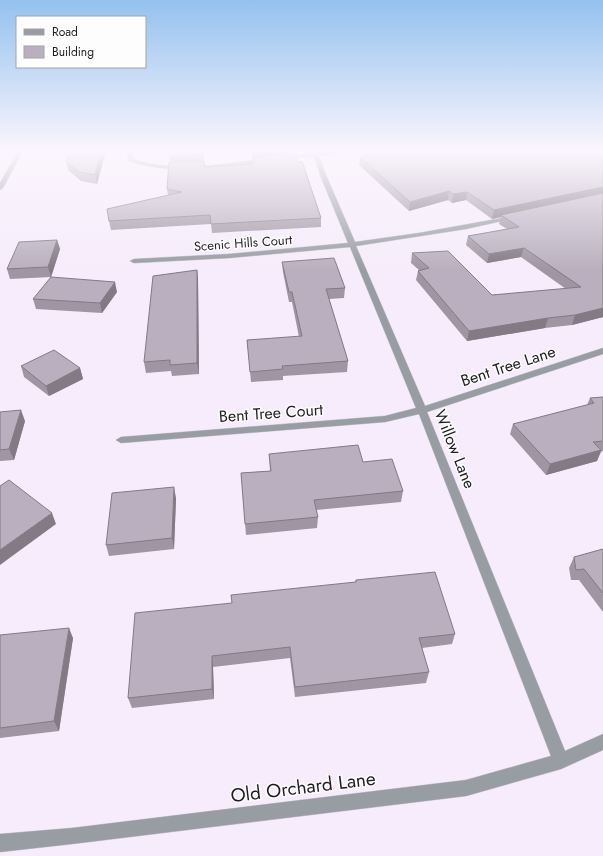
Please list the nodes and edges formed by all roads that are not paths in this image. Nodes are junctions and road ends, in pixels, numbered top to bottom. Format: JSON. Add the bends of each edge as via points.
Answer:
{"nodes":[{"id":1,"x":330,"y":191,"type":"edge"},
{"id":2,"x":521,"y":216,"type":"edge"},
{"id":3,"x":353,"y":244,"type":"junction"},
{"id":4,"x":134,"y":261,"type":"dead end"},
{"id":5,"x":603,"y":351,"type":"edge"},
{"id":6,"x":422,"y":410,"type":"junction"},
{"id":7,"x":121,"y":440,"type":"dead end"},
{"id":8,"x":603,"y":742,"type":"edge"},
{"id":9,"x":562,"y":761,"type":"junction"},
{"id":10,"x":0,"y":843,"type":"edge"}],
"edges":[{"from":1,"to":3,"type":"street","name":"Willow Lane"},
{"from":2,"to":3,"type":"street","name":"Scenic Hills Court","via":[[462,229]]},
{"from":3,"to":4,"type":"street","name":"Scenic Hills Court","via":[[224,258]]},
{"from":3,"to":6,"type":"street","name":"Willow Lane"},
{"from":5,"to":6,"type":"street","name":"Bent Tree Lane"},
{"from":6,"to":7,"type":"street","name":"Bent Tree Court","via":[[385,419]]},
{"from":6,"to":9,"type":"street","name":"Willow Lane"},
{"from":8,"to":9,"type":"street","name":"Old Orchard Lane"},
{"from":9,"to":10,"type":"street","name":"Old Orchard Lane","via":[[466,788]]}]}
